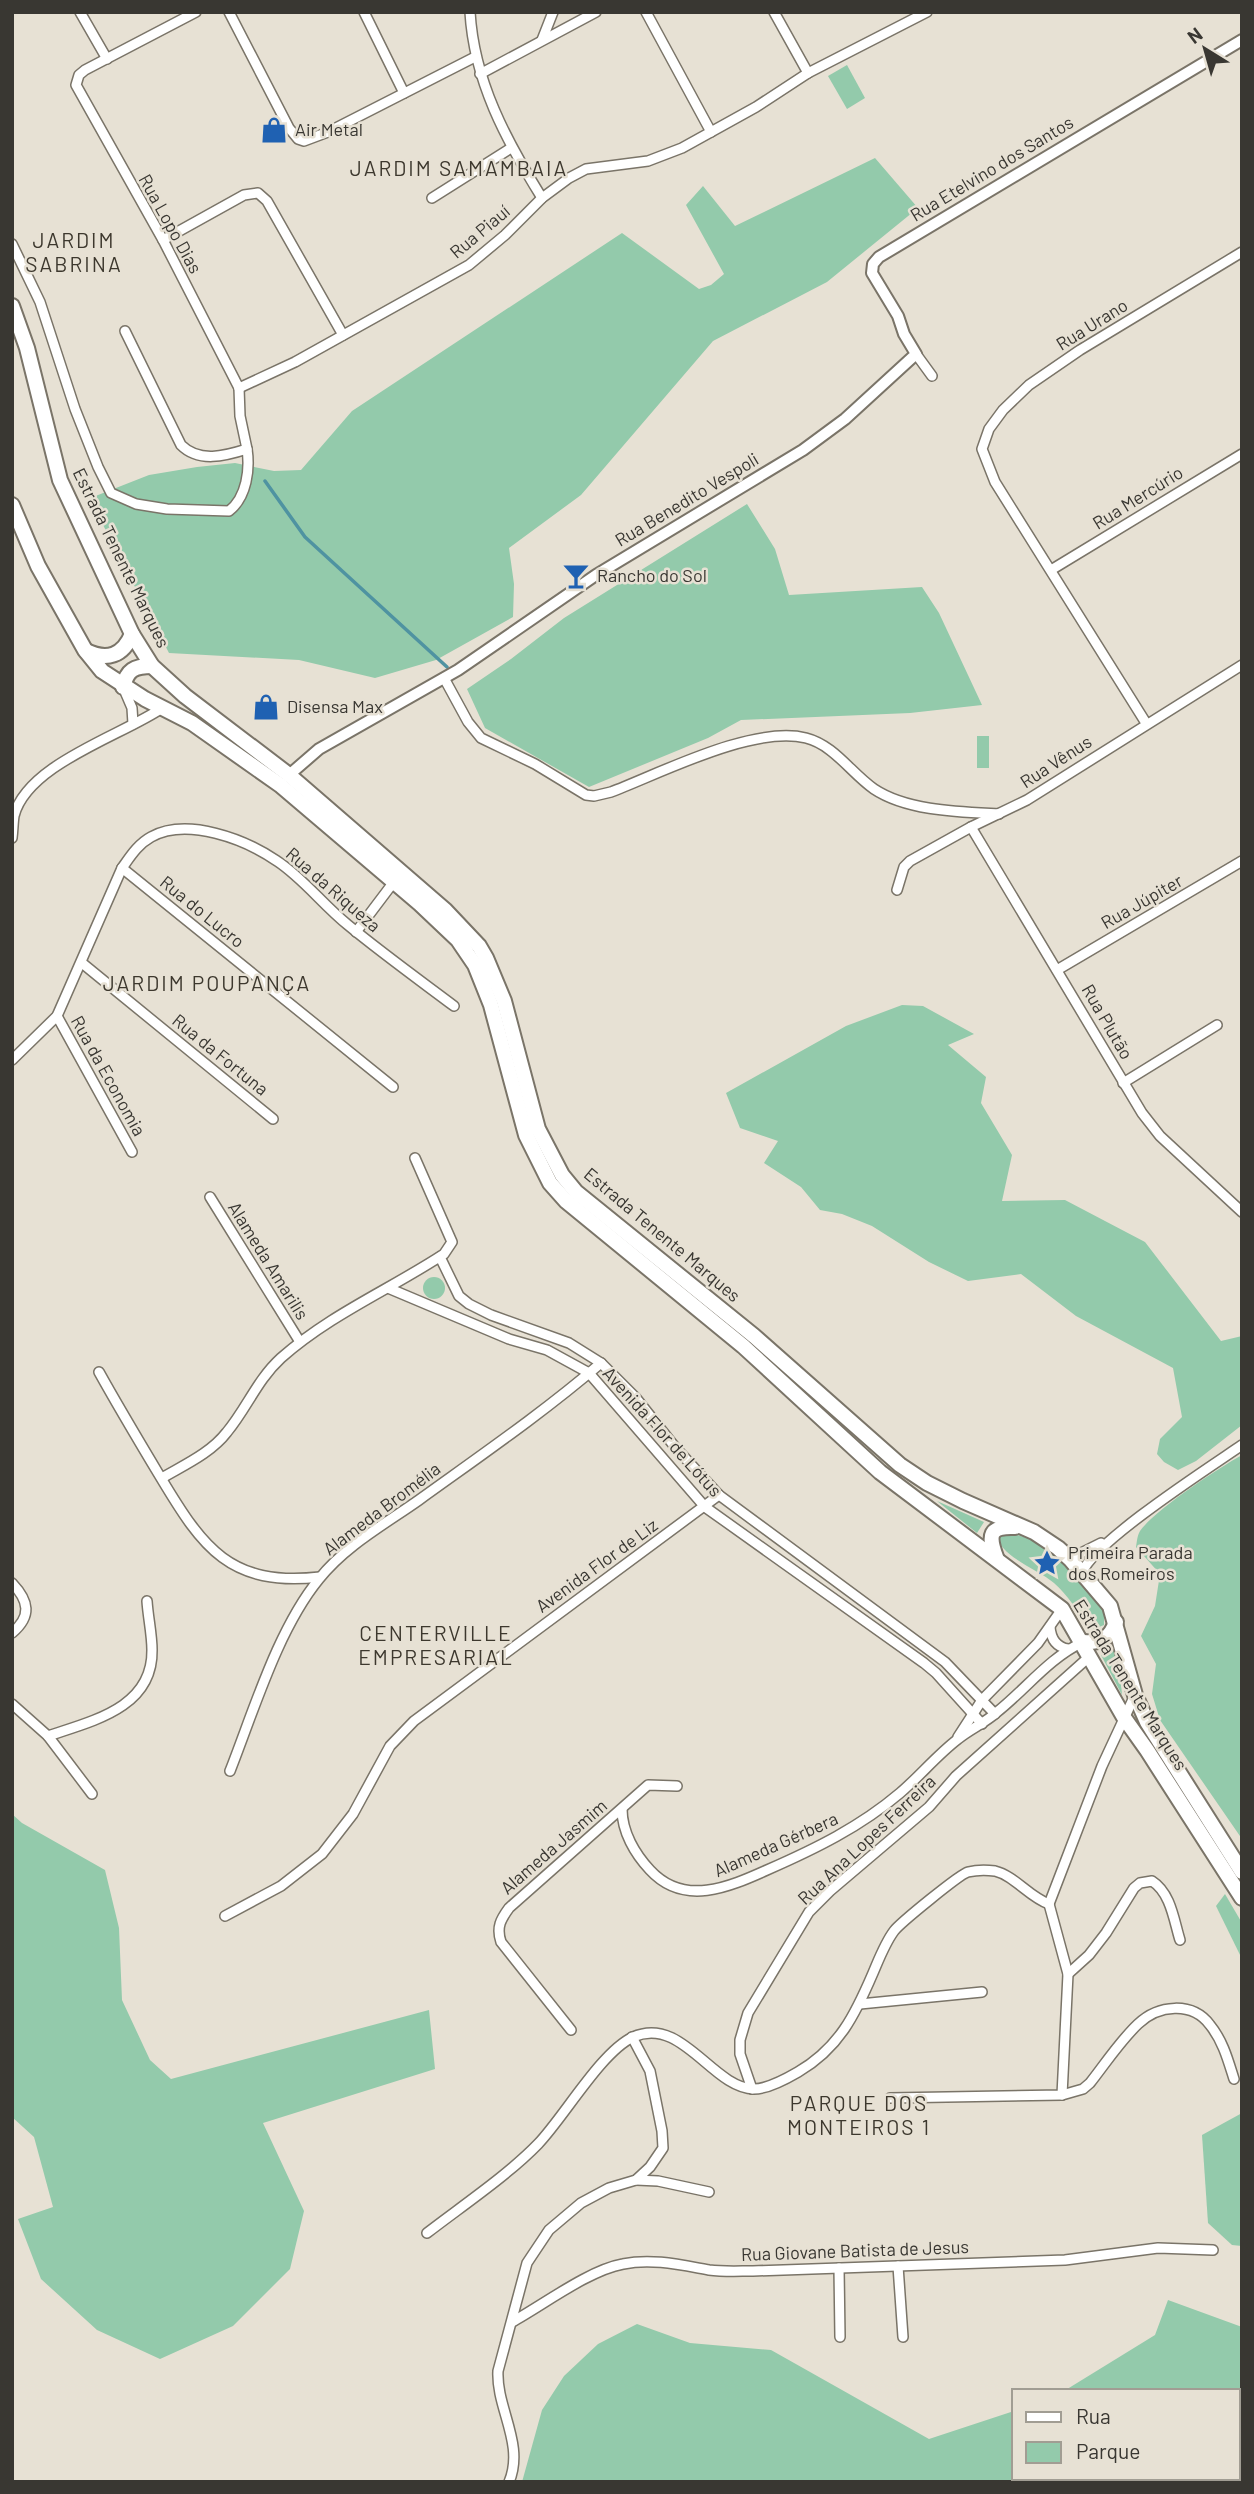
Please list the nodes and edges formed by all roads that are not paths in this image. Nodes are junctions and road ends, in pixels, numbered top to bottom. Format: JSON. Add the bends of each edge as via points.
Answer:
{"nodes":[{"id":1,"x":80,"y":12,"type":"edge"},
{"id":2,"x":229,"y":12,"type":"edge"},
{"id":3,"x":365,"y":12,"type":"edge"},
{"id":4,"x":470,"y":12,"type":"edge"},
{"id":5,"x":553,"y":12,"type":"edge"},
{"id":6,"x":596,"y":12,"type":"edge"},
{"id":7,"x":646,"y":12,"type":"edge"},
{"id":8,"x":774,"y":12,"type":"edge"},
{"id":9,"x":927,"y":12,"type":"edge"},
{"id":10,"x":191,"y":14,"type":"edge"},
{"id":11,"x":542,"y":40,"type":"junction"},
{"id":12,"x":1242,"y":40,"type":"edge"},
{"id":13,"x":475,"y":57,"type":"junction"},
{"id":14,"x":107,"y":59,"type":"junction"},
{"id":15,"x":808,"y":73,"type":"junction"},
{"id":16,"x":480,"y":74,"type":"junction"},
{"id":17,"x":404,"y":93,"type":"junction"},
{"id":18,"x":711,"y":132,"type":"junction"},
{"id":19,"x":511,"y":148,"type":"junction"},
{"id":20,"x":432,"y":198,"type":"dead end"},
{"id":21,"x":542,"y":198,"type":"junction"},
{"id":22,"x":163,"y":240,"type":"junction"},
{"id":23,"x":12,"y":244,"type":"edge"},
{"id":24,"x":1242,"y":253,"type":"edge"},
{"id":25,"x":12,"y":306,"type":"edge"},
{"id":26,"x":125,"y":331,"type":"dead end"},
{"id":27,"x":343,"y":335,"type":"junction"},
{"id":28,"x":916,"y":354,"type":"junction"},
{"id":29,"x":932,"y":376,"type":"dead end"},
{"id":30,"x":239,"y":388,"type":"junction"},
{"id":31,"x":247,"y":449,"type":"junction"},
{"id":32,"x":1242,"y":454,"type":"edge"},
{"id":33,"x":12,"y":505,"type":"edge"},
{"id":34,"x":1051,"y":570,"type":"junction"},
{"id":35,"x":132,"y":634,"type":"junction"},
{"id":36,"x":85,"y":650,"type":"junction"},
{"id":37,"x":1242,"y":665,"type":"edge"},
{"id":38,"x":152,"y":666,"type":"junction"},
{"id":39,"x":444,"y":678,"type":"junction"},
{"id":40,"x":170,"y":683,"type":"junction"},
{"id":41,"x":123,"y":687,"type":"junction"},
{"id":42,"x":162,"y":708,"type":"junction"},
{"id":43,"x":1146,"y":723,"type":"junction"},
{"id":44,"x":133,"y":724,"type":"junction"},
{"id":45,"x":289,"y":775,"type":"junction"},
{"id":46,"x":999,"y":814,"type":"junction"},
{"id":47,"x":971,"y":827,"type":"junction"},
{"id":48,"x":12,"y":838,"type":"edge"},
{"id":49,"x":1242,"y":861,"type":"edge"},
{"id":50,"x":122,"y":868,"type":"junction"},
{"id":51,"x":393,"y":883,"type":"junction"},
{"id":52,"x":897,"y":890,"type":"dead end"},
{"id":53,"x":356,"y":932,"type":"junction"},
{"id":54,"x":82,"y":963,"type":"junction"},
{"id":55,"x":1057,"y":970,"type":"junction"},
{"id":56,"x":454,"y":1006,"type":"dead end"},
{"id":57,"x":57,"y":1016,"type":"junction"},
{"id":58,"x":1217,"y":1025,"type":"dead end"},
{"id":59,"x":12,"y":1060,"type":"edge"},
{"id":60,"x":1124,"y":1083,"type":"junction"},
{"id":61,"x":393,"y":1087,"type":"dead end"},
{"id":62,"x":273,"y":1119,"type":"dead end"},
{"id":63,"x":132,"y":1152,"type":"dead end"},
{"id":64,"x":415,"y":1158,"type":"dead end"},
{"id":65,"x":210,"y":1197,"type":"dead end"},
{"id":66,"x":1242,"y":1212,"type":"edge"},
{"id":67,"x":440,"y":1257,"type":"junction"},
{"id":68,"x":388,"y":1288,"type":"junction"},
{"id":69,"x":300,"y":1342,"type":"junction"},
{"id":70,"x":601,"y":1363,"type":"junction"},
{"id":71,"x":99,"y":1372,"type":"dead end"},
{"id":72,"x":589,"y":1373,"type":"junction"},
{"id":73,"x":1242,"y":1445,"type":"edge"},
{"id":74,"x":162,"y":1478,"type":"junction"},
{"id":75,"x":719,"y":1495,"type":"junction"},
{"id":76,"x":705,"y":1507,"type":"junction"},
{"id":77,"x":1020,"y":1527,"type":"junction"},
{"id":78,"x":1118,"y":1534,"type":"junction"},
{"id":79,"x":1065,"y":1554,"type":"junction"},
{"id":80,"x":996,"y":1558,"type":"junction"},
{"id":81,"x":1082,"y":1573,"type":"junction"},
{"id":82,"x":320,"y":1577,"type":"junction"},
{"id":83,"x":12,"y":1583,"type":"edge"},
{"id":84,"x":147,"y":1601,"type":"dead end"},
{"id":85,"x":1062,"y":1609,"type":"junction"},
{"id":86,"x":1116,"y":1622,"type":"junction"},
{"id":87,"x":1050,"y":1627,"type":"junction"},
{"id":88,"x":12,"y":1633,"type":"edge"},
{"id":89,"x":1083,"y":1642,"type":"junction"},
{"id":90,"x":1068,"y":1649,"type":"junction"},
{"id":91,"x":1090,"y":1656,"type":"junction"},
{"id":92,"x":1135,"y":1695,"type":"junction"},
{"id":93,"x":982,"y":1700,"type":"junction"},
{"id":94,"x":12,"y":1704,"type":"edge"},
{"id":95,"x":972,"y":1714,"type":"junction"},
{"id":96,"x":995,"y":1714,"type":"junction"},
{"id":97,"x":1125,"y":1719,"type":"junction"},
{"id":98,"x":982,"y":1724,"type":"junction"},
{"id":99,"x":48,"y":1736,"type":"junction"},
{"id":100,"x":957,"y":1739,"type":"junction"},
{"id":101,"x":230,"y":1771,"type":"dead end"},
{"id":102,"x":677,"y":1786,"type":"dead end"},
{"id":103,"x":92,"y":1794,"type":"dead end"},
{"id":104,"x":622,"y":1809,"type":"junction"},
{"id":105,"x":1242,"y":1872,"type":"edge"},
{"id":106,"x":1242,"y":1898,"type":"edge"},
{"id":107,"x":1049,"y":1904,"type":"junction"},
{"id":108,"x":225,"y":1916,"type":"dead end"},
{"id":109,"x":1180,"y":1941,"type":"dead end"},
{"id":110,"x":1068,"y":1975,"type":"junction"},
{"id":111,"x":982,"y":1992,"type":"dead end"},
{"id":112,"x":860,"y":2004,"type":"junction"},
{"id":113,"x":571,"y":2030,"type":"dead end"},
{"id":114,"x":632,"y":2037,"type":"junction"},
{"id":115,"x":1234,"y":2079,"type":"dead end"},
{"id":116,"x":752,"y":2089,"type":"junction"},
{"id":117,"x":1062,"y":2095,"type":"junction"},
{"id":118,"x":890,"y":2098,"type":"dead end"},
{"id":119,"x":636,"y":2180,"type":"junction"},
{"id":120,"x":709,"y":2192,"type":"dead end"},
{"id":121,"x":427,"y":2233,"type":"dead end"},
{"id":122,"x":1213,"y":2250,"type":"dead end"},
{"id":123,"x":898,"y":2266,"type":"junction"},
{"id":124,"x":839,"y":2268,"type":"junction"},
{"id":125,"x":512,"y":2322,"type":"junction"},
{"id":126,"x":840,"y":2337,"type":"dead end"},
{"id":127,"x":903,"y":2337,"type":"dead end"},
{"id":128,"x":509,"y":2482,"type":"edge"}],
"edges":[{"from":1,"to":14,"type":"street"},
{"from":2,"to":17,"type":"street","via":[[294,135],[304,141]]},
{"from":3,"to":17,"type":"street"},
{"from":4,"to":13,"type":"street"},
{"from":5,"to":11,"type":"street"},
{"from":6,"to":11,"type":"street"},
{"from":7,"to":18,"type":"street"},
{"from":8,"to":15,"type":"street"},
{"from":9,"to":15,"type":"street","name":"Rua Piauí"},
{"from":10,"to":14,"type":"street"},
{"from":11,"to":16,"type":"street"},
{"from":12,"to":28,"type":"street","name":"Rua Etelvino dos Santos","via":[[879,257],[872,273]]},
{"from":13,"to":16,"type":"street"},
{"from":13,"to":17,"type":"street"},
{"from":14,"to":22,"type":"street","name":"Rua Lopo Dias","via":[[79,75],[79,92]]},
{"from":15,"to":18,"type":"street","name":"Rua Piauí"},
{"from":16,"to":19,"type":"street"},
{"from":18,"to":21,"type":"street","name":"Rua Piauí","via":[[648,160],[586,169]]},
{"from":19,"to":20,"type":"street"},
{"from":19,"to":21,"type":"street"},
{"from":21,"to":27,"type":"street","name":"Rua Piauí","via":[[469,265]]},
{"from":22,"to":27,"type":"street","via":[[255,192],[262,196]]},
{"from":22,"to":30,"type":"street","name":"Rua Lopo Dias"},
{"from":23,"to":31,"type":"street","via":[[40,302],[75,409],[111,493],[167,509],[229,511],[243,493]]},
{"from":24,"to":34,"type":"street","name":"Rua Urano","via":[[1029,385],[989,429],[982,449],[995,482]]},
{"from":25,"to":35,"type":"main road","name":"Estrada Tenente Marques","via":[[60,480]]},
{"from":26,"to":31,"type":"street","via":[[181,446],[204,458]]},
{"from":27,"to":30,"type":"street","name":"Rua Piauí"},
{"from":28,"to":29,"type":"street","name":"Rua Etelvino dos Santos"},
{"from":28,"to":39,"type":"street","name":"Rua Benedito Vespoli","via":[[845,419],[803,450],[596,575]]},
{"from":30,"to":31,"type":"street"},
{"from":32,"to":34,"type":"street","name":"Rua Mercúrio"},
{"from":33,"to":36,"type":"main road","name":"Estrada Tenente Marques","via":[[38,566]]},
{"from":34,"to":43,"type":"street"},
{"from":35,"to":36,"type":"main road","via":[[114,655]]},
{"from":35,"to":38,"type":"main road","name":"Estrada Tenente Marques"},
{"from":36,"to":41,"type":"main road","name":"Estrada Tenente Marques"},
{"from":37,"to":43,"type":"street","name":"Rua Vênus"},
{"from":38,"to":40,"type":"main road","name":"Estrada Tenente Marques"},
{"from":38,"to":41,"type":"main road","via":[[130,670]]},
{"from":39,"to":45,"type":"street","name":"Rua Benedito Vespoli","via":[[319,749]]},
{"from":39,"to":46,"type":"street","via":[[481,738],[586,796],[611,792],[754,740],[805,738],[821,744],[891,798],[936,811]]},
{"from":40,"to":42,"type":"main road"},
{"from":40,"to":45,"type":"main road","name":"Estrada Tenente Marques"},
{"from":41,"to":42,"type":"main road","name":"Estrada Tenente Marques"},
{"from":41,"to":44,"type":"street"},
{"from":42,"to":44,"type":"street"},
{"from":42,"to":51,"type":"main road","name":"Estrada Tenente Marques","via":[[192,723],[280,785]]},
{"from":43,"to":46,"type":"street","name":"Rua Vênus"},
{"from":44,"to":48,"type":"street","via":[[78,753],[37,782],[15,814]]},
{"from":45,"to":77,"type":"main road","name":"Estrada Tenente Marques","via":[[452,915],[479,946],[504,1001],[538,1129],[576,1192],[754,1336],[900,1465],[927,1483]]},
{"from":46,"to":47,"type":"street","name":"Rua Vênus"},
{"from":47,"to":52,"type":"street","name":"Rua Vênus","via":[[910,860]]},
{"from":47,"to":55,"type":"street","name":"Rua Plutão"},
{"from":49,"to":55,"type":"street","name":"Rua Júpiter"},
{"from":50,"to":53,"type":"street","name":"Rua da Riqueza","via":[[153,836],[174,830],[218,835],[277,861]]},
{"from":50,"to":54,"type":"street","name":"Rua da Riqueza"},
{"from":50,"to":61,"type":"street","name":"Rua do Lucro"},
{"from":51,"to":53,"type":"street"},
{"from":51,"to":80,"type":"main road","name":"Estrada Tenente Marques","via":[[451,932],[475,965],[491,1005],[526,1135],[550,1183],[566,1202],[744,1346],[880,1472]]},
{"from":53,"to":56,"type":"street","name":"Rua da Riqueza"},
{"from":54,"to":57,"type":"street","name":"Rua da Riqueza"},
{"from":54,"to":62,"type":"street","name":"Rua da Fortuna"},
{"from":55,"to":60,"type":"street","name":"Rua Plutão"},
{"from":57,"to":59,"type":"street","name":"Rua da Riqueza"},
{"from":57,"to":63,"type":"street","name":"Rua da Economia"},
{"from":58,"to":60,"type":"street"},
{"from":60,"to":66,"type":"street","name":"Rua Plutão","via":[[1160,1136]]},
{"from":64,"to":67,"type":"street","via":[[452,1242]]},
{"from":65,"to":69,"type":"street","name":"Alameda Amarilis"},
{"from":67,"to":68,"type":"street"},
{"from":67,"to":70,"type":"street","name":"Avenida Flor de Lótus","via":[[459,1296],[469,1304],[569,1343]]},
{"from":68,"to":69,"type":"street","via":[[332,1318]]},
{"from":68,"to":72,"type":"street","name":"Avenida Flor de Lótus","via":[[509,1339],[547,1350]]},
{"from":69,"to":74,"type":"street","via":[[266,1374],[220,1441]]},
{"from":70,"to":72,"type":"street","name":"Alameda Bromélia"},
{"from":70,"to":75,"type":"street","name":"Avenida Flor de Lótus"},
{"from":71,"to":74,"type":"street"},
{"from":72,"to":76,"type":"street","name":"Avenida Flor de Lótus"},
{"from":72,"to":82,"type":"street","name":"Alameda Bromélia","via":[[358,1543]]},
{"from":73,"to":78,"type":"street"},
{"from":74,"to":82,"type":"street","via":[[194,1530],[230,1564],[279,1577]]},
{"from":75,"to":76,"type":"street","name":"Avenida Flor de Liz"},
{"from":75,"to":93,"type":"street","name":"Avenida Flor de Lótus","via":[[930,1650]]},
{"from":76,"to":95,"type":"street","name":"Avenida Flor de Lótus","via":[[924,1664]]},
{"from":76,"to":108,"type":"street","name":"Avenida Flor de Liz","via":[[414,1721],[390,1746],[354,1814],[322,1854],[281,1886]]},
{"from":77,"to":79,"type":"main road","name":"Estrada Tenente Marques"},
{"from":77,"to":80,"type":"main road","via":[[997,1528],[992,1533]]},
{"from":78,"to":79,"type":"street","via":[[1079,1554]]},
{"from":78,"to":81,"type":"street","via":[[1090,1558]]},
{"from":79,"to":81,"type":"main road","name":"Estrada Tenente Marques"},
{"from":80,"to":85,"type":"main road","name":"Estrada Tenente Marques"},
{"from":81,"to":86,"type":"main road","name":"Estrada Tenente Marques","via":[[1110,1606]]},
{"from":82,"to":101,"type":"street","name":"Alameda Bromélia","via":[[274,1660]]},
{"from":83,"to":88,"type":"street","via":[[23,1595],[26,1610]]},
{"from":84,"to":99,"type":"street","via":[[152,1652],[145,1684],[117,1710]]},
{"from":85,"to":87,"type":"street","name":"Alameda Gérbera"},
{"from":85,"to":89,"type":"main road","name":"Estrada Tenente Marques"},
{"from":86,"to":89,"type":"main road","via":[[1108,1638]]},
{"from":86,"to":92,"type":"main road","name":"Estrada Tenente Marques"},
{"from":87,"to":90,"type":"street","via":[[1053,1640]]},
{"from":87,"to":93,"type":"street","name":"Alameda Gérbera"},
{"from":89,"to":90,"type":"street","name":"Alameda Gérbera"},
{"from":89,"to":91,"type":"main road","name":"Estrada Tenente Marques"},
{"from":90,"to":96,"type":"street","name":"Alameda Gérbera"},
{"from":91,"to":97,"type":"main road","name":"Estrada Tenente Marques"},
{"from":91,"to":116,"type":"street","name":"Rua Ana Lopes Ferreira","via":[[809,1912],[748,2013],[740,2054]]},
{"from":92,"to":97,"type":"street"},
{"from":92,"to":105,"type":"main road","name":"Estrada Tenente Marques","via":[[1147,1722]]},
{"from":93,"to":95,"type":"street","name":"Alameda Gérbera"},
{"from":93,"to":96,"type":"street","name":"Avenida Flor de Lótus"},
{"from":94,"to":99,"type":"street"},
{"from":95,"to":98,"type":"street","name":"Avenida Flor de Lótus"},
{"from":95,"to":100,"type":"street","name":"Alameda Gérbera"},
{"from":96,"to":98,"type":"street","name":"Alameda Gérbera"},
{"from":97,"to":106,"type":"main road","name":"Estrada Tenente Marques"},
{"from":97,"to":107,"type":"street"},
{"from":98,"to":100,"type":"street","name":"Alameda Gérbera"},
{"from":99,"to":103,"type":"street"},
{"from":100,"to":104,"type":"street","name":"Alameda Gérbera","via":[[859,1824],[779,1865],[710,1891],[689,1892],[655,1875],[638,1857]]},
{"from":102,"to":104,"type":"street","name":"Alameda Jasmim","via":[[648,1786]]},
{"from":104,"to":113,"type":"street","name":"Alameda Jasmim","via":[[509,1908],[498,1926],[508,1952]]},
{"from":107,"to":110,"type":"street"},
{"from":107,"to":112,"type":"street","via":[[996,1871],[967,1872],[895,1929]]},
{"from":109,"to":110,"type":"street","via":[[1167,1897],[1152,1881],[1140,1883],[1106,1933]]},
{"from":110,"to":117,"type":"street"},
{"from":111,"to":112,"type":"street"},
{"from":112,"to":116,"type":"street","via":[[850,2024],[816,2060],[798,2073]]},
{"from":114,"to":116,"type":"street","via":[[653,2034],[672,2039],[734,2082]]},
{"from":114,"to":119,"type":"street","via":[[650,2071],[663,2148]]},
{"from":114,"to":121,"type":"street","via":[[601,2066],[538,2144]]},
{"from":115,"to":117,"type":"street","via":[[1219,2037],[1208,2022],[1186,2010],[1166,2008],[1138,2023],[1090,2084]]},
{"from":117,"to":118,"type":"street"},
{"from":119,"to":120,"type":"street"},
{"from":119,"to":125,"type":"street","via":[[581,2203],[549,2230],[527,2263]]},
{"from":122,"to":123,"type":"street","name":"Rua Giovane Batista de Jesus","via":[[1158,2248],[1065,2260]]},
{"from":123,"to":124,"type":"street","name":"Rua Giovane Batista de Jesus"},
{"from":123,"to":127,"type":"street"},
{"from":124,"to":125,"type":"street","name":"Rua Giovane Batista de Jesus","via":[[753,2272],[623,2263],[584,2279]]},
{"from":124,"to":126,"type":"street"},
{"from":125,"to":128,"type":"street","via":[[497,2381],[514,2451]]}]}
